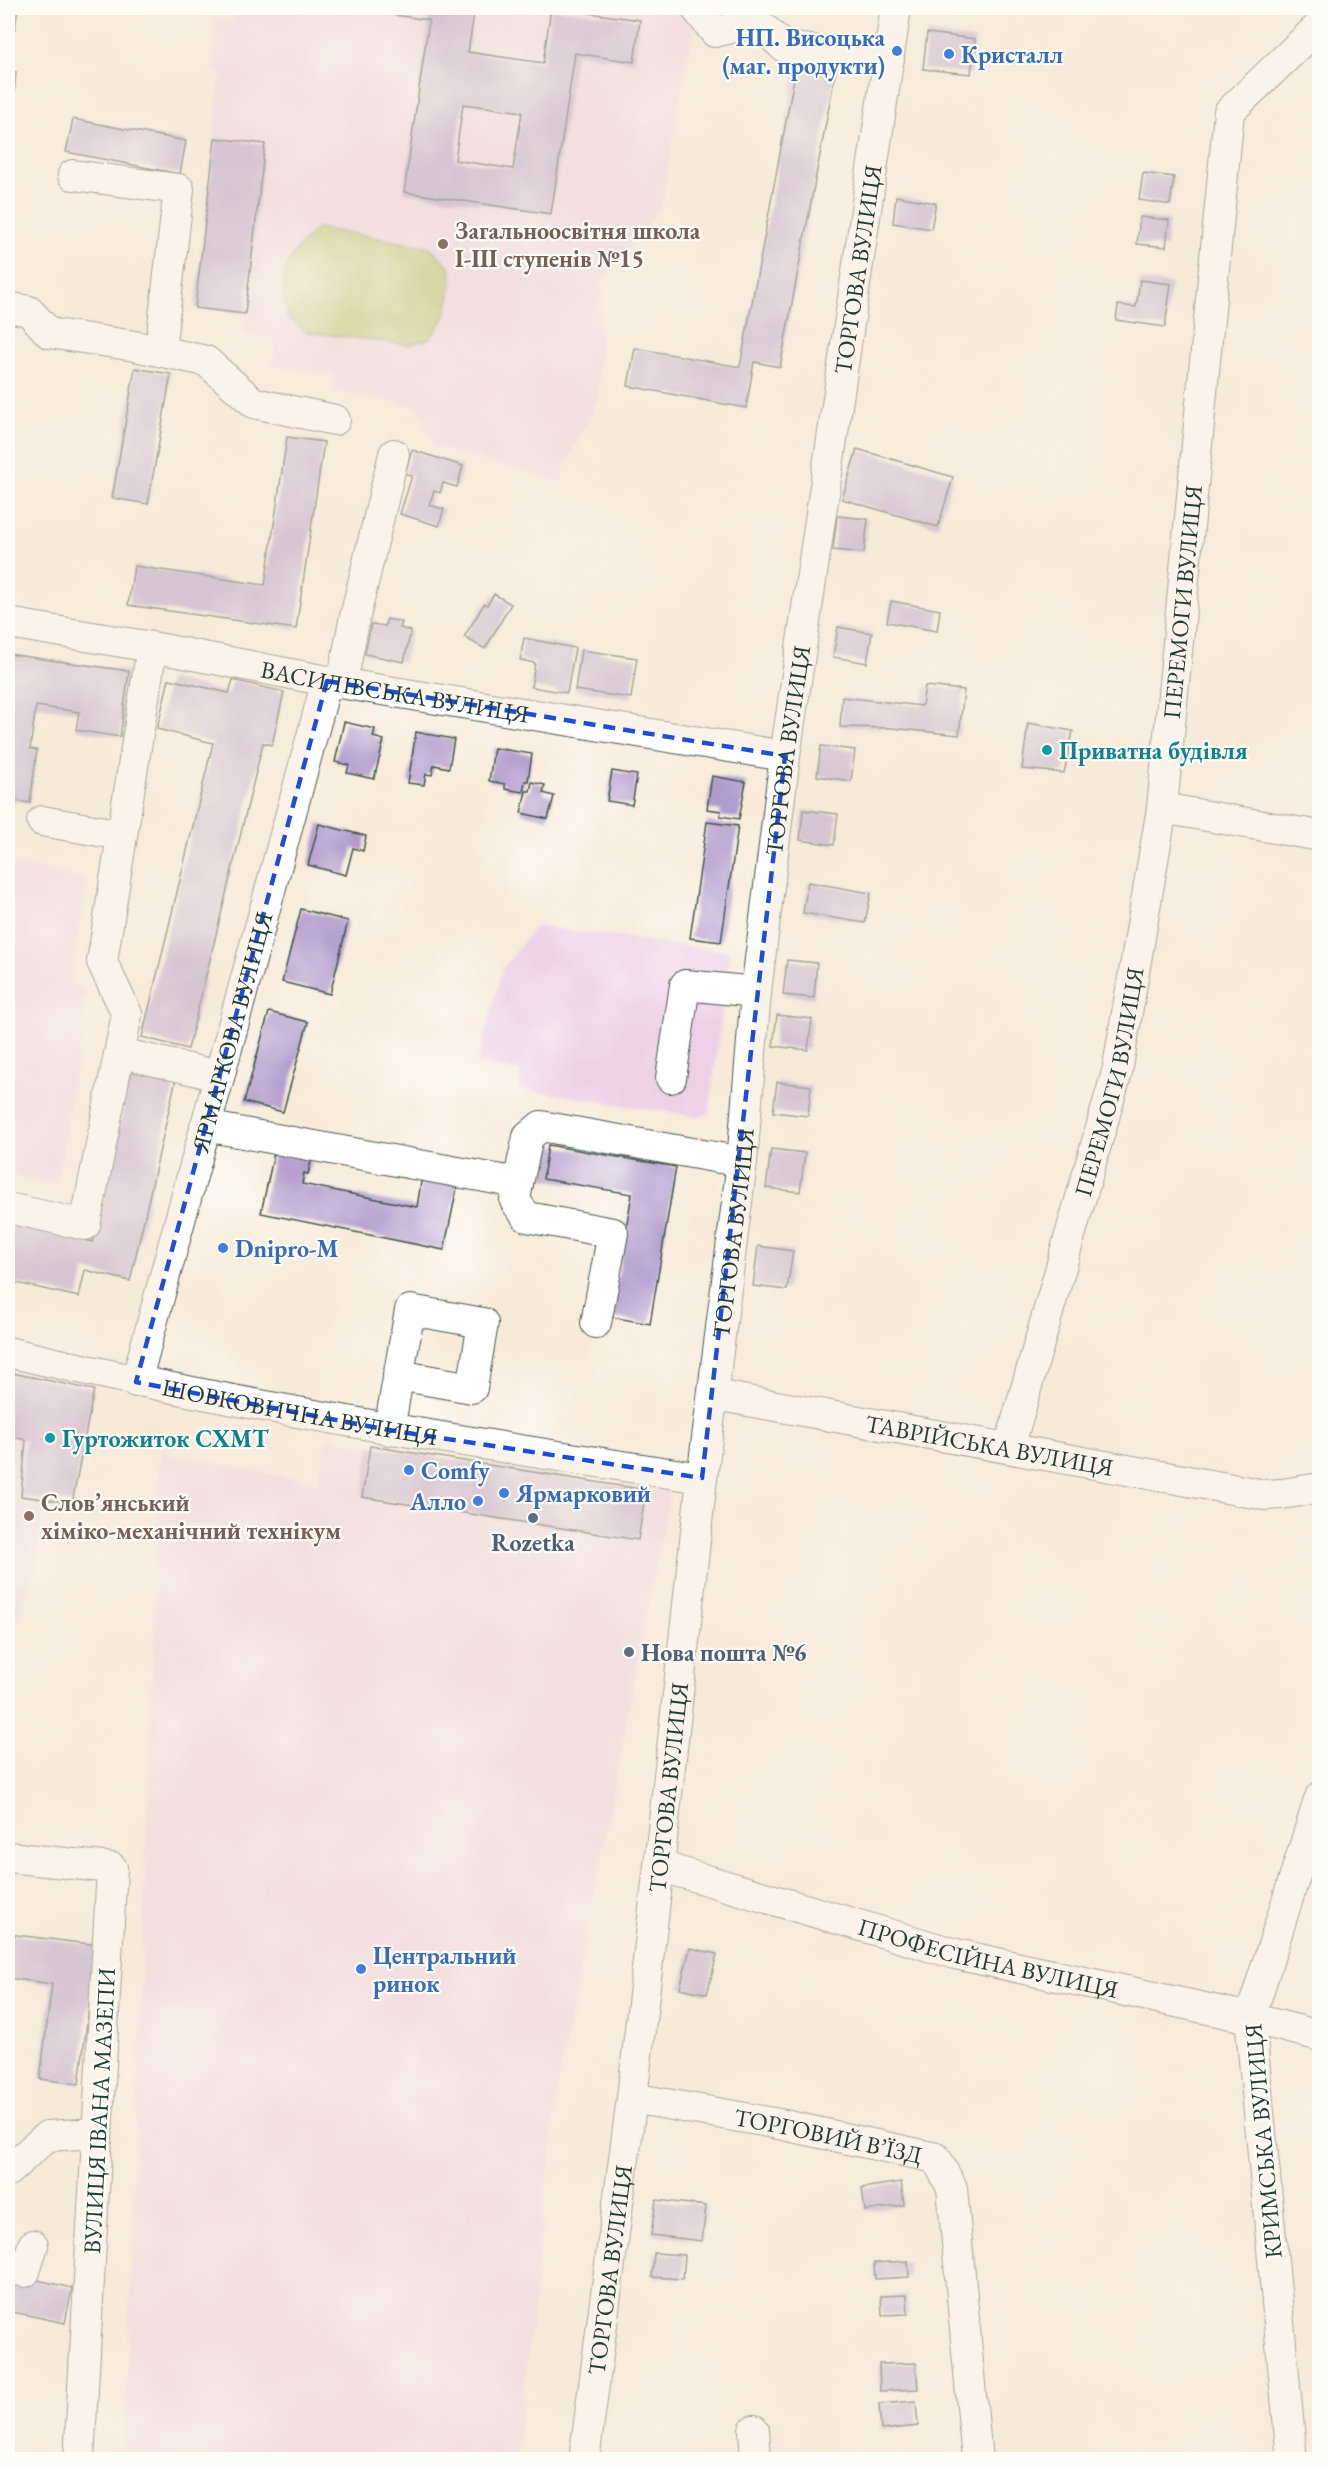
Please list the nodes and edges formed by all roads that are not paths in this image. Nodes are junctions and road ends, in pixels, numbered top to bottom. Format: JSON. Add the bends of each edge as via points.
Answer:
{"nodes":[{"id":1,"x":696,"y":8,"type":"edge"},
{"id":2,"x":896,"y":8,"type":"edge"},
{"id":3,"x":1314,"y":22,"type":"edge"},
{"id":4,"x":889,"y":59,"type":"junction"},
{"id":5,"x":73,"y":175,"type":"dead end"},
{"id":6,"x":8,"y":307,"type":"edge"},
{"id":7,"x":160,"y":351,"type":"junction"},
{"id":8,"x":335,"y":420,"type":"dead end"},
{"id":9,"x":394,"y":454,"type":"dead end"},
{"id":10,"x":8,"y":623,"type":"edge"},
{"id":11,"x":152,"y":647,"type":"junction"},
{"id":12,"x":335,"y":682,"type":"junction"},
{"id":13,"x":785,"y":756,"type":"junction"},
{"id":14,"x":1162,"y":808,"type":"junction"},
{"id":15,"x":42,"y":821,"type":"dead end"},
{"id":16,"x":122,"y":835,"type":"junction"},
{"id":17,"x":1320,"y":836,"type":"edge"},
{"id":18,"x":756,"y":992,"type":"junction"},
{"id":19,"x":121,"y":1053,"type":"junction"},
{"id":20,"x":219,"y":1076,"type":"junction"},
{"id":21,"x":671,"y":1078,"type":"dead end"},
{"id":22,"x":205,"y":1126,"type":"junction"},
{"id":23,"x":742,"y":1162,"type":"junction"},
{"id":24,"x":518,"y":1183,"type":"junction"},
{"id":25,"x":8,"y":1208,"type":"edge"},
{"id":26,"x":596,"y":1323,"type":"dead end"},
{"id":27,"x":8,"y":1352,"type":"edge"},
{"id":28,"x":398,"y":1376,"type":"dead end"},
{"id":29,"x":136,"y":1382,"type":"junction"},
{"id":30,"x":715,"y":1395,"type":"junction"},
{"id":31,"x":389,"y":1430,"type":"junction"},
{"id":32,"x":1008,"y":1448,"type":"junction"},
{"id":33,"x":1320,"y":1465,"type":"edge"},
{"id":34,"x":702,"y":1478,"type":"junction"},
{"id":35,"x":1320,"y":1488,"type":"edge"},
{"id":36,"x":1265,"y":1495,"type":"junction"},
{"id":37,"x":1320,"y":1797,"type":"edge"},
{"id":38,"x":8,"y":1857,"type":"edge"},
{"id":39,"x":659,"y":1866,"type":"junction"},
{"id":40,"x":1250,"y":2018,"type":"junction"},
{"id":41,"x":1320,"y":2036,"type":"edge"},
{"id":42,"x":632,"y":2098,"type":"junction"},
{"id":43,"x":97,"y":2133,"type":"junction"},
{"id":44,"x":8,"y":2171,"type":"edge"},
{"id":45,"x":33,"y":2245,"type":"dead end"},
{"id":46,"x":8,"y":2268,"type":"edge"},
{"id":47,"x":79,"y":2460,"type":"edge"},
{"id":48,"x":584,"y":2460,"type":"edge"},
{"id":49,"x":977,"y":2460,"type":"edge"},
{"id":50,"x":1293,"y":2460,"type":"edge"}],
"edges":[{"from":1,"to":4,"type":"street","via":[[715,32],[757,22],[784,47]]},
{"from":2,"to":4,"type":"street","name":"ТОРГОВА ВУЛИЦЯ"},
{"from":3,"to":14,"type":"street","name":"ПЕРЕМОГИ ВУЛИЦЯ","via":[[1229,112]]},
{"from":4,"to":13,"type":"street","name":"ТОРГОВА ВУЛИЦЯ"},
{"from":5,"to":7,"type":"street","via":[[179,189]]},
{"from":6,"to":7,"type":"street","via":[[29,311],[49,333]]},
{"from":7,"to":8,"type":"street","via":[[206,361],[254,403]]},
{"from":9,"to":12,"type":"street","name":"ЯРМАРКОВА ВУЛИЦЯ","via":[[354,621]]},
{"from":10,"to":11,"type":"street","name":"ВАСИЛІВСЬКА ВУЛИЦЯ"},
{"from":11,"to":12,"type":"street","name":"ВАСИЛІВСЬКА ВУЛИЦЯ"},
{"from":11,"to":16,"type":"street"},
{"from":12,"to":13,"type":"street","name":"ВАСИЛІВСЬКА ВУЛИЦЯ"},
{"from":12,"to":20,"type":"street","name":"ЯРМАРКОВА ВУЛИЦЯ"},
{"from":13,"to":18,"type":"street","name":"ТОРГОВА ВУЛИЦЯ"},
{"from":14,"to":17,"type":"street"},
{"from":14,"to":32,"type":"street","name":"ПЕРЕМОГИ ВУЛИЦЯ","via":[[1117,1072]]},
{"from":15,"to":16,"type":"street"},
{"from":16,"to":19,"type":"street","via":[[102,962],[127,1014]]},
{"from":18,"to":21,"type":"street","via":[[685,985]]},
{"from":18,"to":23,"type":"street","name":"ТОРГОВА ВУЛИЦЯ"},
{"from":19,"to":20,"type":"street"},
{"from":19,"to":25,"type":"street","via":[[85,1225]]},
{"from":20,"to":22,"type":"street","name":"ЯРМАРКОВА ВУЛИЦЯ"},
{"from":22,"to":24,"type":"street"},
{"from":22,"to":29,"type":"street","name":"ЯРМАРКОВА ВУЛИЦЯ"},
{"from":23,"to":24,"type":"street","via":[[541,1126],[528,1137]]},
{"from":23,"to":30,"type":"street","name":"ТОРГОВА ВУЛИЦЯ"},
{"from":24,"to":26,"type":"street","via":[[515,1201],[527,1217],[613,1233]]},
{"from":27,"to":29,"type":"street","name":"ШОВКОВИЧНА ВУЛИЦЯ"},
{"from":28,"to":31,"type":"street"},
{"from":29,"to":31,"type":"street","name":"ШОВКОВИЧНА ВУЛИЦЯ"},
{"from":30,"to":32,"type":"street","name":"ТАВРІЙСЬКА ВУЛИЦЯ"},
{"from":30,"to":34,"type":"street","name":"ТОРГОВА ВУЛИЦЯ"},
{"from":31,"to":34,"type":"street","name":"ШОВКОВИЧНА ВУЛИЦЯ"},
{"from":32,"to":36,"type":"street","name":"ТАВРІЙСЬКА ВУЛИЦЯ"},
{"from":33,"to":36,"type":"street","via":[[1295,1483]]},
{"from":34,"to":39,"type":"street","name":"ТОРГОВА ВУЛИЦЯ"},
{"from":35,"to":36,"type":"street","name":"ТАВРІЙСЬКА ВУЛИЦЯ"},
{"from":37,"to":40,"type":"street","name":"КРИМСЬКА ВУЛИЦЯ"},
{"from":38,"to":43,"type":"street","name":"ВУЛИЦЯ ІВАНА МАЗЕПИ","via":[[112,1868]]},
{"from":39,"to":40,"type":"street","name":"ПРОФЕСІЙНА ВУЛИЦЯ","via":[[956,1954]]},
{"from":39,"to":42,"type":"street","name":"ТОРГОВА ВУЛИЦЯ"},
{"from":40,"to":41,"type":"street","name":"ПРОФЕСІЙНА ВУЛИЦЯ"},
{"from":40,"to":50,"type":"street","name":"КРИМСЬКА ВУЛИЦЯ"},
{"from":42,"to":48,"type":"street","name":"ТОРГОВА ВУЛИЦЯ"},
{"from":42,"to":49,"type":"street","name":"ТОРГОВИЙ В’ЇЗД","via":[[936,2158],[952,2188]]},
{"from":43,"to":44,"type":"street","via":[[47,2136]]},
{"from":43,"to":47,"type":"street","name":"ВУЛИЦЯ ІВАНА МАЗЕПИ"},
{"from":45,"to":46,"type":"street","via":[[25,2271]]}]}
